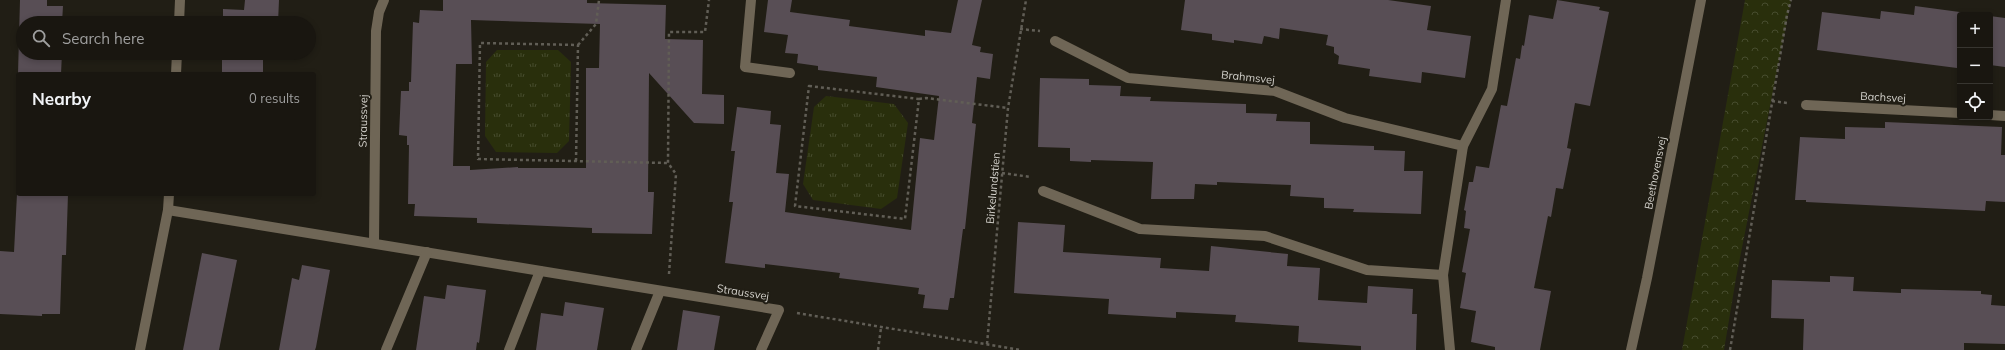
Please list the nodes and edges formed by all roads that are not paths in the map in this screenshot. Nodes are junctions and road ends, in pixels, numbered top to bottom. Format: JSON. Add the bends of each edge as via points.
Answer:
{"nodes":[{"id":1,"x":180,"y":0,"type":"edge"},
{"id":2,"x":384,"y":0,"type":"edge"},
{"id":3,"x":751,"y":0,"type":"edge"},
{"id":4,"x":1504,"y":0,"type":"edge"},
{"id":5,"x":1701,"y":0,"type":"edge"},
{"id":6,"x":179,"y":16,"type":"edge"},
{"id":7,"x":1055,"y":41,"type":"dead end"},
{"id":8,"x":177,"y":60,"type":"edge"},
{"id":9,"x":176,"y":72,"type":"edge"},
{"id":10,"x":790,"y":73,"type":"dead end"},
{"id":11,"x":1806,"y":105,"type":"dead end"},
{"id":12,"x":1957,"y":114,"type":"edge"},
{"id":13,"x":1993,"y":115,"type":"edge"},
{"id":14,"x":2005,"y":116,"type":"edge"},
{"id":15,"x":1463,"y":146,"type":"junction"},
{"id":16,"x":1044,"y":191,"type":"road end"},
{"id":17,"x":169,"y":196,"type":"edge"},
{"id":18,"x":168,"y":210,"type":"junction"},
{"id":19,"x":374,"y":243,"type":"junction"},
{"id":20,"x":427,"y":252,"type":"junction"},
{"id":21,"x":540,"y":271,"type":"junction"},
{"id":22,"x":1443,"y":275,"type":"junction"},
{"id":23,"x":664,"y":291,"type":"junction"},
{"id":24,"x":140,"y":350,"type":"edge"},
{"id":25,"x":386,"y":350,"type":"edge"},
{"id":26,"x":509,"y":350,"type":"edge"},
{"id":27,"x":636,"y":350,"type":"edge"},
{"id":28,"x":761,"y":350,"type":"edge"},
{"id":29,"x":1450,"y":350,"type":"edge"},
{"id":30,"x":1631,"y":350,"type":"edge"}],
"edges":[{"from":1,"to":6,"type":"street"},
{"from":2,"to":19,"type":"street","name":"Straussvej","via":[[376,31]]},
{"from":3,"to":10,"type":"street","via":[[745,68]]},
{"from":4,"to":15,"type":"street","via":[[1492,88]]},
{"from":5,"to":30,"type":"street","name":"Beethovensvej"},
{"from":7,"to":15,"type":"street","name":"Brahmsvej","via":[[1128,78],[1275,91],[1345,118]]},
{"from":8,"to":9,"type":"street"},
{"from":11,"to":12,"type":"street","name":"Bachsvej"},
{"from":13,"to":14,"type":"street"},
{"from":15,"to":22,"type":"street"},
{"from":16,"to":22,"type":"street","via":[[1140,229],[1265,236],[1367,270]]},
{"from":17,"to":18,"type":"street"},
{"from":18,"to":19,"type":"street","name":"Straussvej"},
{"from":18,"to":24,"type":"street"},
{"from":19,"to":20,"type":"street","name":"Straussvej"},
{"from":20,"to":21,"type":"street","name":"Straussvej"},
{"from":20,"to":25,"type":"street"},
{"from":21,"to":23,"type":"street","name":"Straussvej"},
{"from":21,"to":26,"type":"street"},
{"from":22,"to":29,"type":"street"},
{"from":23,"to":27,"type":"street"},
{"from":23,"to":28,"type":"street","name":"Straussvej","via":[[779,310]]}]}
